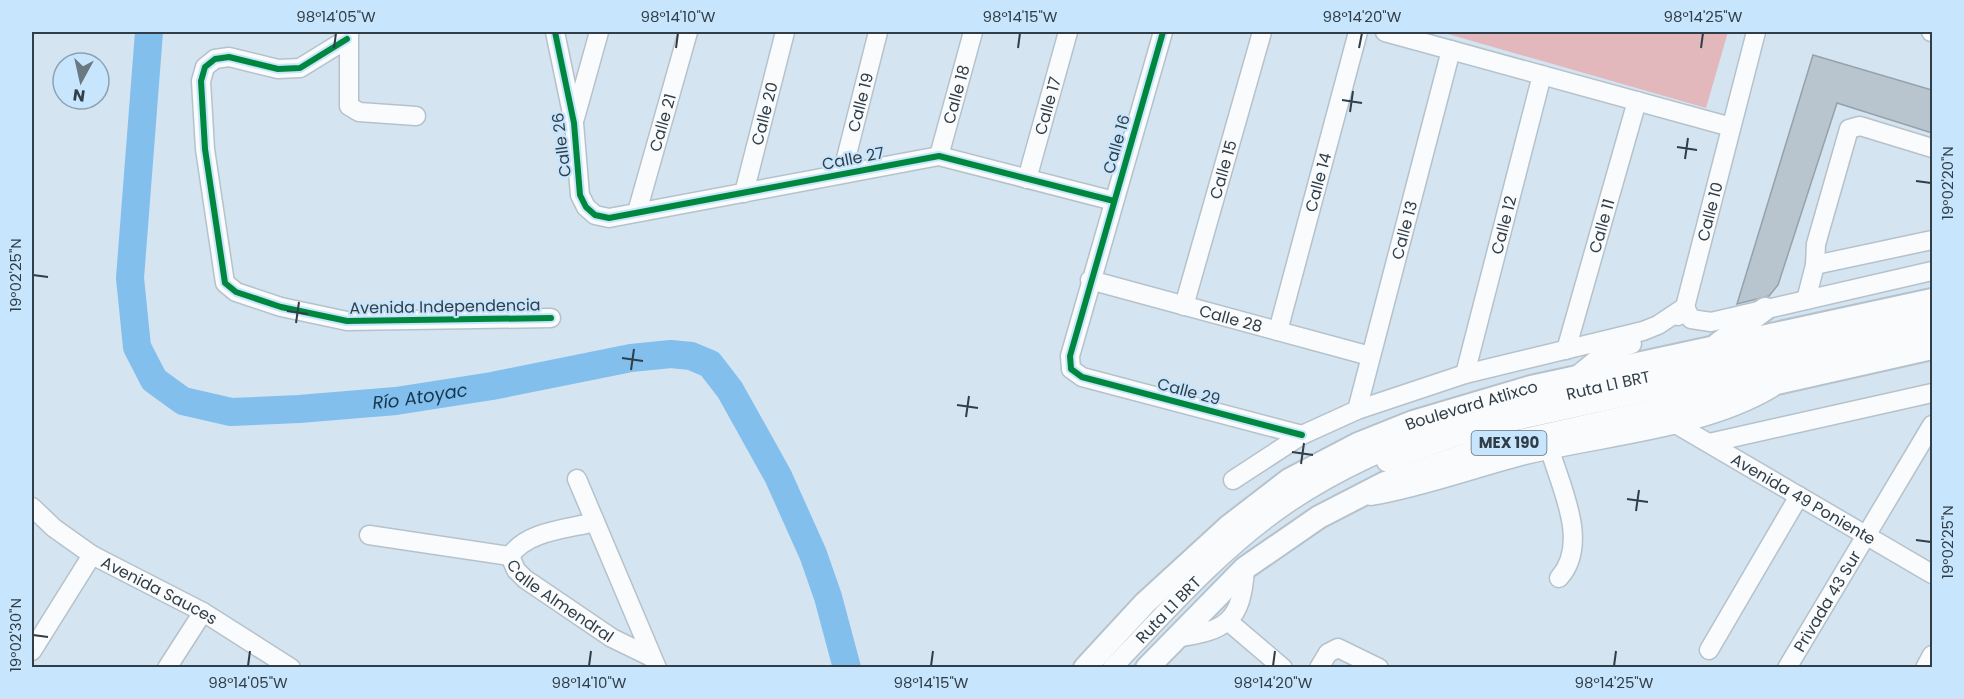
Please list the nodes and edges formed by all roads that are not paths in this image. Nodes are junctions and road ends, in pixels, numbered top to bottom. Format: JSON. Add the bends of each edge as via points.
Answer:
{"nodes":[{"id":1,"x":555,"y":32,"type":"edge"},
{"id":2,"x":599,"y":32,"type":"edge"},
{"id":3,"x":688,"y":32,"type":"edge"},
{"id":4,"x":785,"y":32,"type":"edge"},
{"id":5,"x":878,"y":32,"type":"edge"},
{"id":6,"x":973,"y":32,"type":"edge"},
{"id":7,"x":1068,"y":32,"type":"edge"},
{"id":8,"x":1163,"y":32,"type":"edge"},
{"id":9,"x":1262,"y":32,"type":"edge"},
{"id":10,"x":1358,"y":32,"type":"edge"},
{"id":11,"x":1385,"y":32,"type":"edge"},
{"id":12,"x":1756,"y":32,"type":"edge"},
{"id":13,"x":348,"y":35,"type":"edge"},
{"id":14,"x":1451,"y":50,"type":"junction"},
{"id":15,"x":1542,"y":75,"type":"junction"},
{"id":16,"x":1637,"y":101,"type":"junction"},
{"id":17,"x":416,"y":116,"type":"dead end"},
{"id":18,"x":574,"y":123,"type":"junction"},
{"id":19,"x":1731,"y":128,"type":"junction"},
{"id":20,"x":1932,"y":148,"type":"edge"},
{"id":21,"x":939,"y":156,"type":"junction"},
{"id":22,"x":842,"y":174,"type":"junction"},
{"id":23,"x":1027,"y":179,"type":"junction"},
{"id":24,"x":744,"y":194,"type":"junction"},
{"id":25,"x":1114,"y":201,"type":"junction"},
{"id":26,"x":637,"y":212,"type":"junction"},
{"id":27,"x":595,"y":215,"type":"joint"},
{"id":28,"x":1932,"y":240,"type":"edge"},
{"id":29,"x":1815,"y":265,"type":"junction"},
{"id":30,"x":1932,"y":271,"type":"edge"},
{"id":31,"x":1090,"y":280,"type":"junction"},
{"id":32,"x":1806,"y":300,"type":"junction"},
{"id":33,"x":1932,"y":300,"type":"edge"},
{"id":34,"x":1184,"y":306,"type":"junction"},
{"id":35,"x":1685,"y":307,"type":"junction"},
{"id":36,"x":1765,"y":309,"type":"junction"},
{"id":37,"x":1932,"y":314,"type":"edge"},
{"id":38,"x":551,"y":318,"type":"dead end"},
{"id":39,"x":1932,"y":330,"type":"edge"},
{"id":40,"x":1278,"y":331,"type":"junction"},
{"id":41,"x":1932,"y":348,"type":"edge"},
{"id":42,"x":1712,"y":349,"type":"junction"},
{"id":43,"x":1566,"y":350,"type":"junction"},
{"id":44,"x":1370,"y":356,"type":"junction"},
{"id":45,"x":1071,"y":369,"type":"joint"},
{"id":46,"x":1465,"y":374,"type":"junction"},
{"id":47,"x":1575,"y":377,"type":"junction"},
{"id":48,"x":1780,"y":383,"type":"junction"},
{"id":49,"x":1932,"y":393,"type":"edge"},
{"id":50,"x":1357,"y":410,"type":"junction"},
{"id":51,"x":1674,"y":423,"type":"junction"},
{"id":52,"x":1932,"y":425,"type":"edge"},
{"id":53,"x":1302,"y":435,"type":"junction"},
{"id":54,"x":1709,"y":443,"type":"junction"},
{"id":55,"x":1550,"y":450,"type":"junction"},
{"id":56,"x":577,"y":479,"type":"dead end"},
{"id":57,"x":1233,"y":480,"type":"dead end"},
{"id":58,"x":1799,"y":496,"type":"junction"},
{"id":59,"x":1351,"y":499,"type":"junction"},
{"id":60,"x":32,"y":507,"type":"edge"},
{"id":61,"x":595,"y":522,"type":"junction"},
{"id":62,"x":369,"y":535,"type":"dead end"},
{"id":63,"x":1867,"y":535,"type":"junction"},
{"id":64,"x":92,"y":555,"type":"junction"},
{"id":65,"x":510,"y":556,"type":"junction"},
{"id":66,"x":1245,"y":568,"type":"junction"},
{"id":67,"x":1932,"y":574,"type":"edge"},
{"id":68,"x":1559,"y":578,"type":"dead end"},
{"id":69,"x":203,"y":612,"type":"junction"},
{"id":70,"x":1229,"y":622,"type":"junction"},
{"id":71,"x":1175,"y":638,"type":"junction"},
{"id":72,"x":1709,"y":650,"type":"dead end"},
{"id":73,"x":32,"y":651,"type":"edge"},
{"id":74,"x":1932,"y":655,"type":"edge"},
{"id":75,"x":653,"y":662,"type":"edge"},
{"id":76,"x":167,"y":668,"type":"edge"},
{"id":77,"x":291,"y":668,"type":"edge"},
{"id":78,"x":1085,"y":668,"type":"edge"},
{"id":79,"x":1112,"y":668,"type":"edge"},
{"id":80,"x":1125,"y":668,"type":"edge"},
{"id":81,"x":1147,"y":668,"type":"edge"},
{"id":82,"x":1282,"y":668,"type":"edge"},
{"id":83,"x":1319,"y":668,"type":"edge"},
{"id":84,"x":1379,"y":668,"type":"edge"},
{"id":85,"x":1787,"y":668,"type":"edge"},
{"id":86,"x":1925,"y":668,"type":"edge"}],
"edges":[{"from":1,"to":18,"type":"street","name":"Calle 26"},
{"from":2,"to":18,"type":"street"},
{"from":3,"to":26,"type":"street","name":"Calle 21"},
{"from":4,"to":24,"type":"street","name":"Calle 20"},
{"from":5,"to":22,"type":"street","name":"Calle 19"},
{"from":6,"to":21,"type":"street","name":"Calle 18"},
{"from":7,"to":23,"type":"street","name":"Calle 17"},
{"from":8,"to":25,"type":"street","name":"Calle 16"},
{"from":9,"to":34,"type":"street","name":"Calle 15"},
{"from":10,"to":40,"type":"street","name":"Calle 14"},
{"from":11,"to":14,"type":"street"},
{"from":12,"to":19,"type":"street","name":"Calle 10"},
{"from":13,"to":17,"type":"street","via":[[349,106],[358,112]]},
{"from":13,"to":38,"type":"street","name":"Avenida Independencia","via":[[300,68],[278,69],[229,57],[215,58],[205,68],[201,81],[205,149],[225,283],[236,292],[281,307],[346,321]]},
{"from":14,"to":15,"type":"street"},
{"from":14,"to":44,"type":"street","name":"Calle 13"},
{"from":15,"to":16,"type":"street"},
{"from":15,"to":46,"type":"street","name":"Calle 12"},
{"from":16,"to":19,"type":"street"},
{"from":16,"to":43,"type":"street","name":"Calle 11"},
{"from":18,"to":27,"type":"street","name":"Calle 26","via":[[580,195],[585,207]]},
{"from":19,"to":35,"type":"street","name":"Calle 10"},
{"from":20,"to":29,"type":"street","via":[[1860,126],[1849,129],[1816,244]]},
{"from":21,"to":22,"type":"street","name":"Calle 27"},
{"from":21,"to":23,"type":"street","name":"Calle 27"},
{"from":22,"to":24,"type":"street","name":"Calle 27"},
{"from":23,"to":25,"type":"street","name":"Calle 27"},
{"from":24,"to":26,"type":"street","name":"Calle 27"},
{"from":25,"to":31,"type":"street","name":"Calle 16"},
{"from":26,"to":27,"type":"street","name":"Calle 27","via":[[609,218]]},
{"from":28,"to":29,"type":"street"},
{"from":29,"to":32,"type":"street"},
{"from":30,"to":32,"type":"street"},
{"from":31,"to":34,"type":"street","name":"Calle 28"},
{"from":31,"to":45,"type":"street","name":"Calle 16","via":[[1070,356]]},
{"from":32,"to":36,"type":"street"},
{"from":33,"to":42,"type":"main road","name":"Boulevard Atlixco"},
{"from":34,"to":40,"type":"street","name":"Calle 28"},
{"from":35,"to":36,"type":"street","via":[[1691,319],[1701,322]]},
{"from":35,"to":43,"type":"street","via":[[1643,331]]},
{"from":35,"to":47,"type":"street","via":[[1672,325],[1649,339],[1602,355]]},
{"from":36,"to":42,"type":"main road"},
{"from":37,"to":79,"type":"street","name":"Ruta L1 BRT","via":[[1575,392],[1455,422],[1408,440],[1316,486],[1254,529],[1194,583]]},
{"from":39,"to":80,"type":"street","name":"Ruta L1 BRT","via":[[1511,422],[1458,436],[1383,464],[1317,498],[1250,545]]},
{"from":40,"to":44,"type":"street","name":"Calle 28"},
{"from":41,"to":48,"type":"main road","number":"MEX 190"},
{"from":42,"to":47,"type":"main road","name":"Boulevard Atlixco"},
{"from":43,"to":46,"type":"street"},
{"from":44,"to":50,"type":"street","name":"Calle 13"},
{"from":45,"to":53,"type":"street","name":"Calle 29","via":[[1082,377]]},
{"from":46,"to":50,"type":"street"},
{"from":47,"to":78,"type":"main road","name":"Boulevard Atlixco","via":[[1413,422],[1358,444],[1289,480],[1228,527],[1145,603]]},
{"from":48,"to":51,"type":"street","via":[[1746,404]]},
{"from":48,"to":59,"type":"main road","number":"MEX 190","via":[[1475,451]]},
{"from":49,"to":54,"type":"street"},
{"from":50,"to":53,"type":"street"},
{"from":51,"to":54,"type":"street","name":"Avenida 49 Poniente"},
{"from":51,"to":55,"type":"street"},
{"from":52,"to":63,"type":"street","name":"Privada 43 Sur"},
{"from":53,"to":57,"type":"street"},
{"from":54,"to":58,"type":"street","name":"Avenida 49 Poniente"},
{"from":55,"to":59,"type":"street","via":[[1407,489]]},
{"from":55,"to":68,"type":"street","via":[[1574,543],[1568,568]]},
{"from":56,"to":61,"type":"street"},
{"from":58,"to":63,"type":"street","name":"Avenida 49 Poniente"},
{"from":58,"to":72,"type":"street"},
{"from":59,"to":66,"type":"main road","number":"MEX 190"},
{"from":60,"to":64,"type":"street","name":"Avenida Sauces"},
{"from":61,"to":65,"type":"street","via":[[533,538],[518,545]]},
{"from":61,"to":75,"type":"street"},
{"from":62,"to":65,"type":"street","name":"Calle Almendral"},
{"from":63,"to":67,"type":"street","name":"Avenida 49 Poniente"},
{"from":63,"to":85,"type":"street","name":"Privada 43 Sur"},
{"from":64,"to":69,"type":"street","name":"Avenida Sauces"},
{"from":64,"to":73,"type":"street"},
{"from":65,"to":75,"type":"street","name":"Calle Almendral","via":[[525,579]]},
{"from":66,"to":70,"type":"street","via":[[1240,605]]},
{"from":66,"to":71,"type":"main road","number":"MEX 190"},
{"from":69,"to":76,"type":"street"},
{"from":69,"to":77,"type":"street","name":"Avenida Sauces"},
{"from":70,"to":71,"type":"street","via":[[1216,630]]},
{"from":70,"to":82,"type":"street"},
{"from":71,"to":81,"type":"main road","number":"MEX 190"},
{"from":74,"to":86,"type":"street"},
{"from":83,"to":84,"type":"street","via":[[1328,653],[1338,648]]}]}
